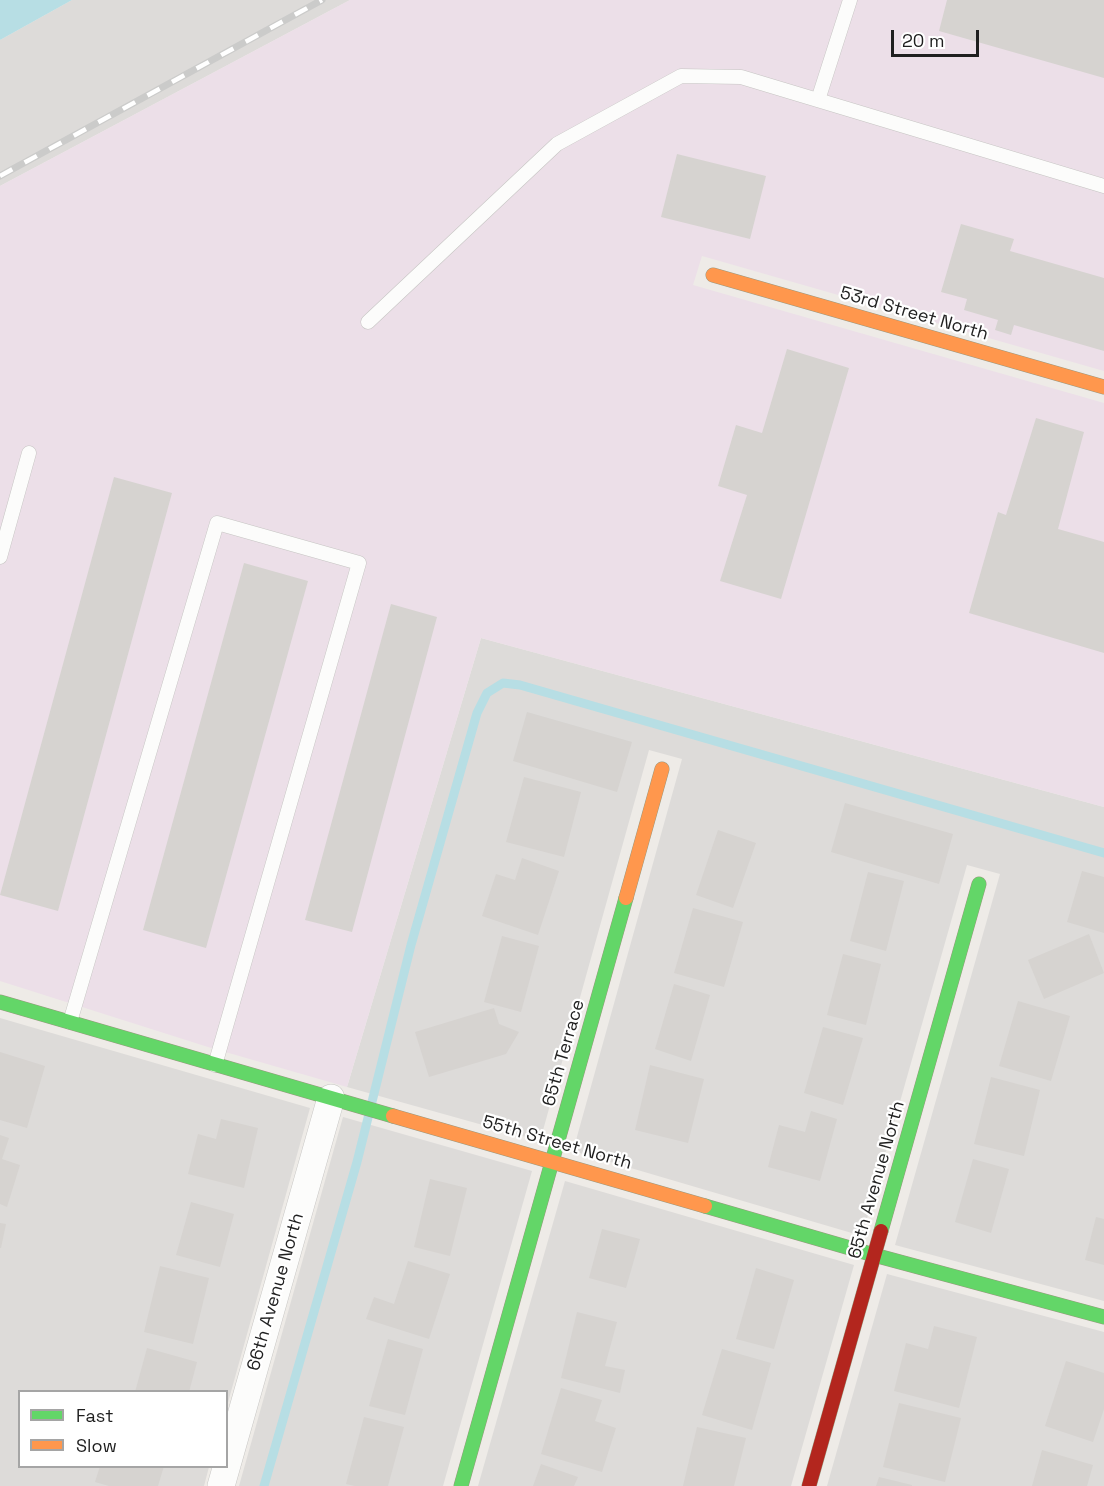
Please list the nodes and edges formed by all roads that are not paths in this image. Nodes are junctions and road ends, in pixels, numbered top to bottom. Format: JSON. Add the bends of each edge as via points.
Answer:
{"nodes":[{"id":1,"x":850,"y":0,"type":"edge"},
{"id":2,"x":818,"y":100,"type":"junction"},
{"id":3,"x":1104,"y":186,"type":"edge"},
{"id":4,"x":713,"y":275,"type":"dead end"},
{"id":5,"x":368,"y":322,"type":"dead end"},
{"id":6,"x":1104,"y":387,"type":"edge"},
{"id":7,"x":29,"y":453,"type":"dead end"},
{"id":8,"x":0,"y":557,"type":"edge"},
{"id":9,"x":662,"y":769,"type":"dead end"},
{"id":10,"x":979,"y":884,"type":"dead end"},
{"id":11,"x":0,"y":1002,"type":"edge"},
{"id":12,"x":70,"y":1022,"type":"junction"},
{"id":13,"x":215,"y":1065,"type":"junction"},
{"id":14,"x":338,"y":1100,"type":"junction"},
{"id":15,"x":553,"y":1161,"type":"junction"},
{"id":16,"x":874,"y":1255,"type":"junction"},
{"id":17,"x":1104,"y":1317,"type":"edge"},
{"id":18,"x":228,"y":1463,"type":"edge"},
{"id":19,"x":226,"y":1468,"type":"edge"},
{"id":20,"x":221,"y":1486,"type":"edge"},
{"id":21,"x":461,"y":1486,"type":"edge"},
{"id":22,"x":809,"y":1486,"type":"edge"}],
"edges":[{"from":1,"to":2,"type":"lane"},
{"from":2,"to":3,"type":"lane"},
{"from":2,"to":5,"type":"lane","via":[[741,77],[681,76],[558,144]]},
{"from":4,"to":6,"type":"street","name":"53rd Street North"},
{"from":7,"to":8,"type":"lane"},
{"from":9,"to":15,"type":"street","name":"65th Terrace"},
{"from":10,"to":16,"type":"street","name":"65th Avenue North"},
{"from":11,"to":12,"type":"street","name":"55th Street North"},
{"from":12,"to":13,"type":"street","name":"55th Street North"},
{"from":12,"to":13,"type":"lane","via":[[217,523],[359,563]]},
{"from":13,"to":14,"type":"street","name":"55th Street North"},
{"from":14,"to":15,"type":"street","name":"55th Street North"},
{"from":14,"to":18,"type":"street","name":"66th Avenue North"},
{"from":15,"to":16,"type":"street","name":"55th Street North"},
{"from":15,"to":21,"type":"street","name":"65th Terrace"},
{"from":16,"to":17,"type":"street","name":"55th Street North"},
{"from":16,"to":22,"type":"street","name":"65th Avenue North"},
{"from":19,"to":20,"type":"street","name":"66th Avenue North"}]}
